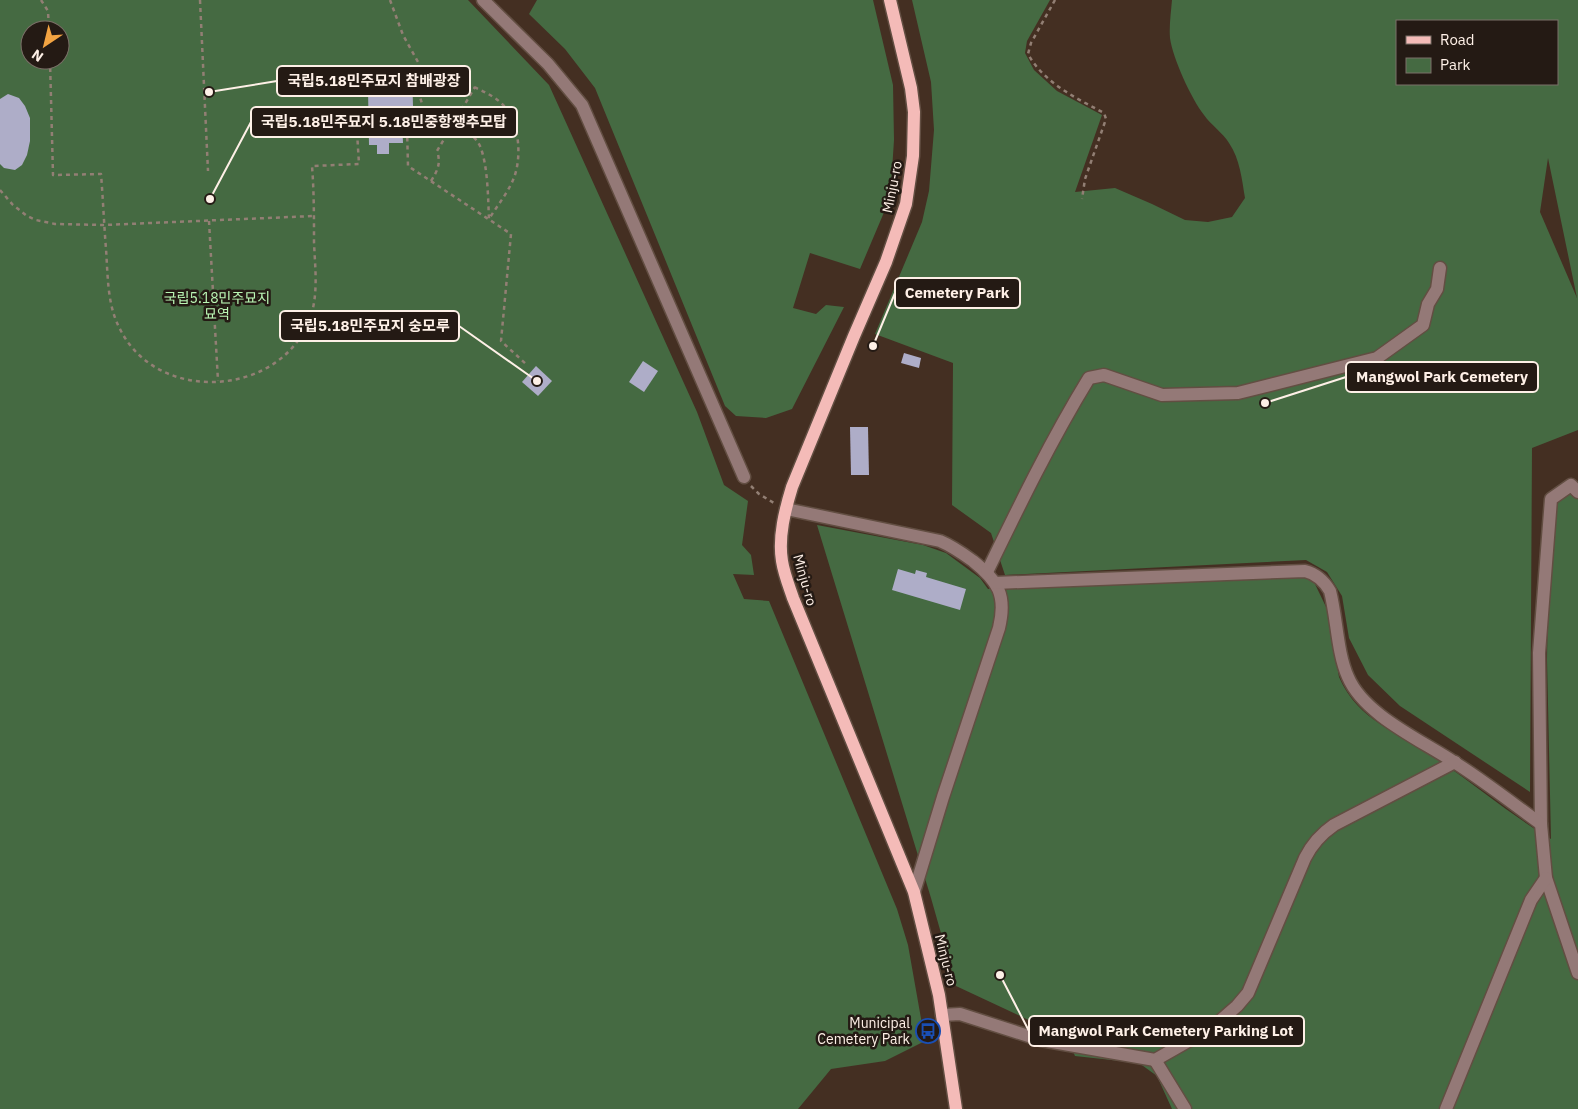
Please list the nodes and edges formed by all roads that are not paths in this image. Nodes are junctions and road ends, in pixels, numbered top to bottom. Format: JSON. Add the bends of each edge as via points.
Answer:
{"nodes":[{"id":1,"x":483,"y":0,"type":"edge"},
{"id":2,"x":890,"y":0,"type":"edge"},
{"id":3,"x":1440,"y":268,"type":"dead end"},
{"id":4,"x":744,"y":477,"type":"road end"},
{"id":5,"x":1578,"y":492,"type":"edge"},
{"id":6,"x":786,"y":509,"type":"junction"},
{"id":7,"x":987,"y":572,"type":"junction"},
{"id":8,"x":996,"y":583,"type":"junction"},
{"id":9,"x":1455,"y":762,"type":"junction"},
{"id":10,"x":1541,"y":824,"type":"junction"},
{"id":11,"x":1546,"y":878,"type":"junction"},
{"id":12,"x":914,"y":892,"type":"junction"},
{"id":13,"x":1578,"y":973,"type":"edge"},
{"id":14,"x":942,"y":1015,"type":"junction"},
{"id":15,"x":1155,"y":1060,"type":"junction"},
{"id":16,"x":956,"y":1109,"type":"edge"},
{"id":17,"x":1185,"y":1109,"type":"edge"},
{"id":18,"x":1446,"y":1109,"type":"edge"}],
"edges":[{"from":1,"to":4,"type":"lane","via":[[548,64],[582,105]]},
{"from":2,"to":6,"type":"main road","name":"Minju-ro","via":[[914,112],[913,156],[906,204],[886,262]]},
{"from":3,"to":7,"type":"lane","via":[[1437,289],[1428,304],[1423,325],[1377,358],[1238,394],[1162,396],[1104,375],[1089,378],[1026,491]]},
{"from":5,"to":10,"type":"lane","via":[[1571,485],[1551,498],[1539,653]]},
{"from":6,"to":7,"type":"lane","via":[[940,541],[953,546]]},
{"from":6,"to":12,"type":"main road","name":"Minju-ro","via":[[782,558],[793,598]]},
{"from":7,"to":8,"type":"lane"},
{"from":8,"to":9,"type":"lane","via":[[1305,570],[1317,576],[1330,592],[1343,663],[1354,688],[1384,718]]},
{"from":8,"to":12,"type":"lane","via":[[1003,603],[1000,628]]},
{"from":9,"to":10,"type":"lane"},
{"from":9,"to":15,"type":"lane","via":[[1322,833],[1305,858],[1248,993],[1213,1027]]},
{"from":10,"to":11,"type":"lane"},
{"from":11,"to":13,"type":"lane"},
{"from":11,"to":18,"type":"lane","via":[[1531,900]]},
{"from":12,"to":14,"type":"main road","name":"Minju-ro"},
{"from":14,"to":15,"type":"lane","via":[[960,1014],[1041,1040]]},
{"from":14,"to":16,"type":"main road","name":"Minju-ro"},
{"from":15,"to":17,"type":"lane"}]}
